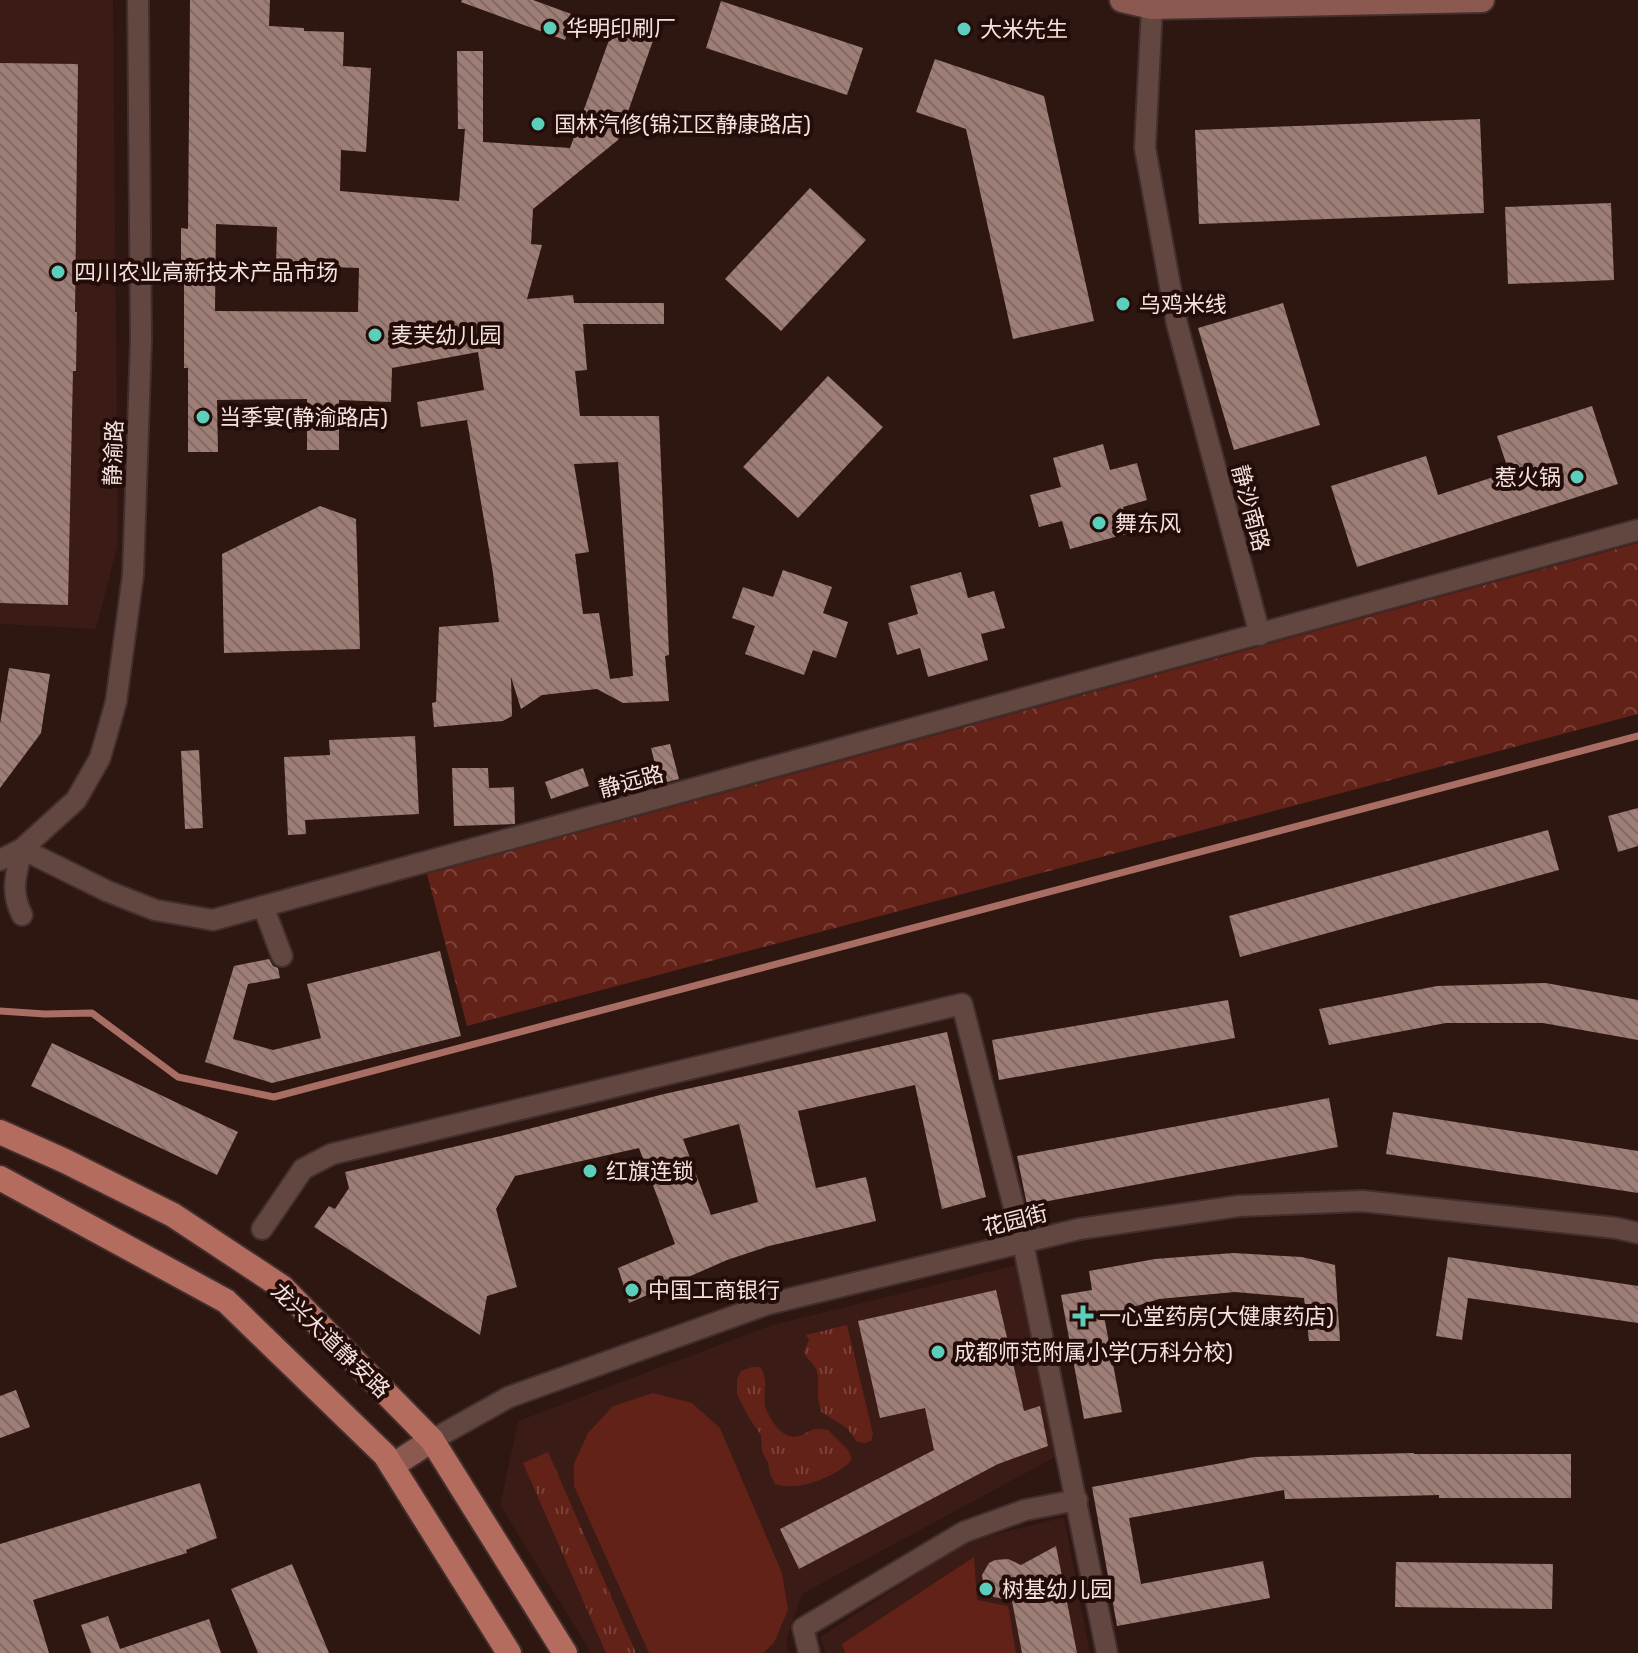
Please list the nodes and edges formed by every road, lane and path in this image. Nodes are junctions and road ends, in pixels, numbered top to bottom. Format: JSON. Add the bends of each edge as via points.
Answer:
{"nodes":[{"id":1,"x":138,"y":0,"type":"edge"},
{"id":2,"x":1122,"y":0,"type":"edge"},
{"id":3,"x":1482,"y":0,"type":"edge"},
{"id":4,"x":1151,"y":2,"type":"edge"},
{"id":5,"x":1638,"y":530,"type":"edge"},
{"id":6,"x":1260,"y":635,"type":"junction"},
{"id":7,"x":22,"y":849,"type":"junction"},
{"id":8,"x":0,"y":860,"type":"edge"},
{"id":9,"x":263,"y":906,"type":"junction"},
{"id":10,"x":22,"y":915,"type":"dead end"},
{"id":11,"x":282,"y":956,"type":"dead end"},
{"id":12,"x":0,"y":1132,"type":"edge"},
{"id":13,"x":0,"y":1178,"type":"edge"},
{"id":14,"x":262,"y":1229,"type":"dead end"},
{"id":15,"x":1638,"y":1233,"type":"edge"},
{"id":16,"x":1023,"y":1243,"type":"junction"},
{"id":17,"x":432,"y":1440,"type":"junction"},
{"id":18,"x":392,"y":1466,"type":"junction"},
{"id":19,"x":1077,"y":1500,"type":"junction"},
{"id":20,"x":509,"y":1653,"type":"edge"},
{"id":21,"x":565,"y":1653,"type":"edge"},
{"id":22,"x":809,"y":1653,"type":"edge"},
{"id":23,"x":1107,"y":1653,"type":"edge"}],
"edges":[{"from":1,"to":7,"type":"street","name":"静渝路","via":[[141,340],[133,575],[116,702],[100,758],[76,800]]},
{"from":2,"to":4,"type":"main road"},
{"from":3,"to":4,"type":"main road"},
{"from":4,"to":6,"type":"street","name":"静沙南路","via":[[1145,148],[1177,324]]},
{"from":5,"to":6,"type":"street"},
{"from":6,"to":9,"type":"street","name":"静远路"},
{"from":7,"to":8,"type":"street","name":"静渝路"},
{"from":7,"to":9,"type":"street","name":"静远路","via":[[155,910],[213,920]]},
{"from":7,"to":10,"type":"street","via":[[14,900]]},
{"from":9,"to":11,"type":"street"},
{"from":12,"to":17,"type":"main road","name":"龙兴大道静安路","via":[[173,1215],[282,1287]]},
{"from":13,"to":18,"type":"main road","name":"龙兴大道静安路","via":[[226,1301]]},
{"from":14,"to":16,"type":"street","via":[[303,1169],[332,1154],[962,1004]]},
{"from":15,"to":16,"type":"street","name":"花园街","via":[[1362,1201],[1239,1206],[1079,1229]]},
{"from":16,"to":17,"type":"street","name":"花园街","via":[[768,1304],[509,1397]]},
{"from":16,"to":19,"type":"street"},
{"from":17,"to":18,"type":"main road"},
{"from":17,"to":21,"type":"main road","name":"龙兴大道静安路"},
{"from":18,"to":20,"type":"main road","name":"龙兴大道静安路"},
{"from":19,"to":22,"type":"street","via":[[1025,1510],[964,1532],[803,1628]]},
{"from":19,"to":23,"type":"street"}]}
